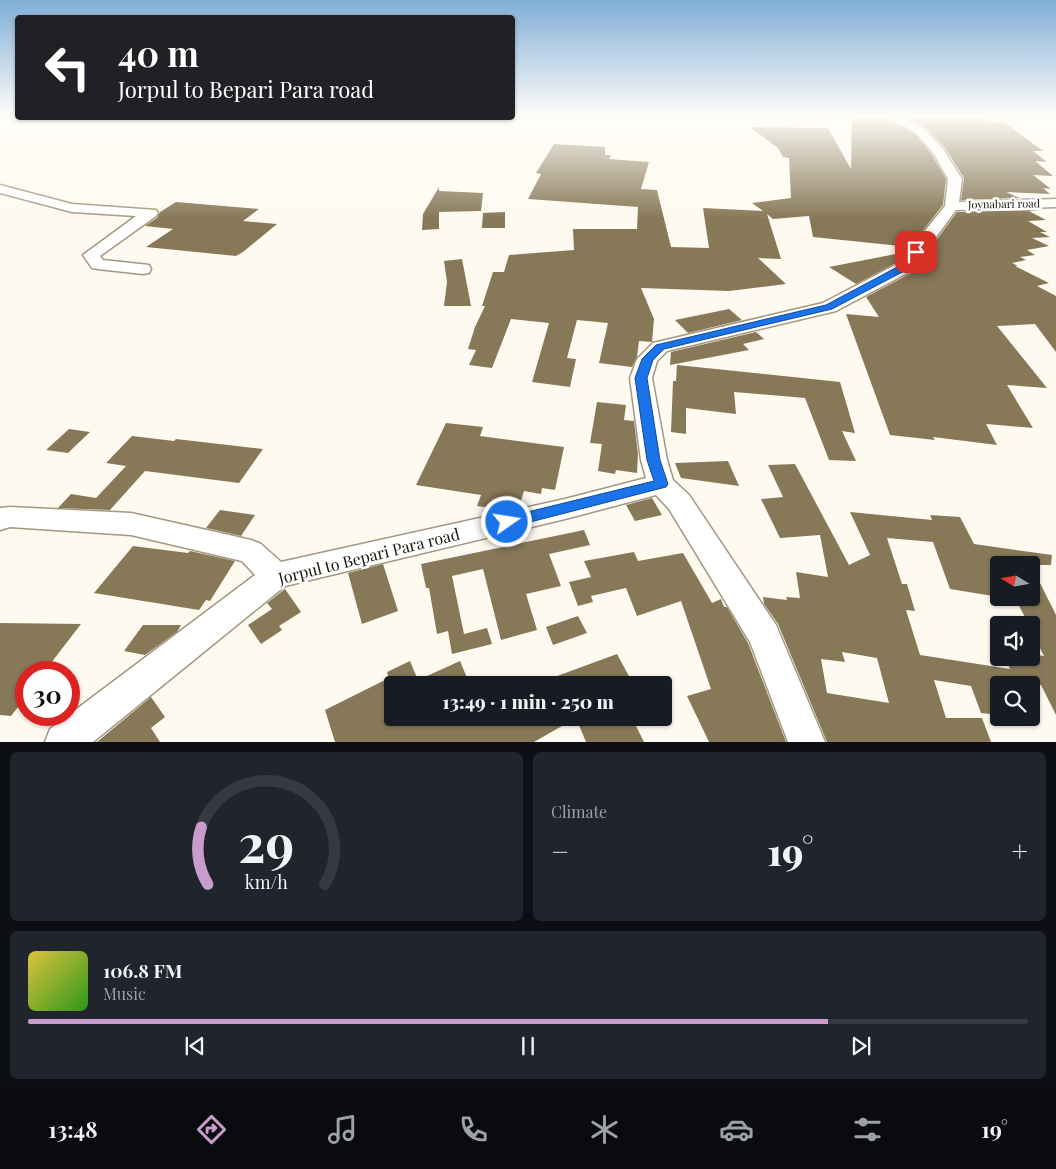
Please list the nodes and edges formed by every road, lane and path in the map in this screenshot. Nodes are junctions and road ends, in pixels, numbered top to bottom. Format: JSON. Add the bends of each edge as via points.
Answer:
{"nodes":[{"id":1,"x":937,"y":150,"type":"edge"},
{"id":2,"x":0,"y":189,"type":"edge"},
{"id":3,"x":1056,"y":203,"type":"edge"},
{"id":4,"x":952,"y":206,"type":"junction"},
{"id":5,"x":143,"y":269,"type":"dead end"},
{"id":6,"x":662,"y":484,"type":"junction"},
{"id":7,"x":0,"y":519,"type":"edge"},
{"id":8,"x":276,"y":576,"type":"junction"},
{"id":9,"x":63,"y":742,"type":"edge"},
{"id":10,"x":807,"y":742,"type":"edge"}],
"edges":[{"from":1,"to":4,"type":"street","via":[[955,179]]},
{"from":2,"to":5,"type":"street","via":[[72,208],[151,213],[91,255],[98,264]]},
{"from":3,"to":4,"type":"street","name":"Joynabari road"},
{"from":4,"to":6,"type":"street","via":[[905,267],[829,307],[660,347],[647,359],[641,378],[654,460]]},
{"from":6,"to":8,"type":"street","name":"Jorpul to Bepari Para road"},
{"from":6,"to":10,"type":"street","via":[[679,502],[764,635]]},
{"from":7,"to":8,"type":"street","via":[[131,524],[251,552]]},
{"from":8,"to":9,"type":"street","name":"Jorpul to Bepari Para road"}]}
